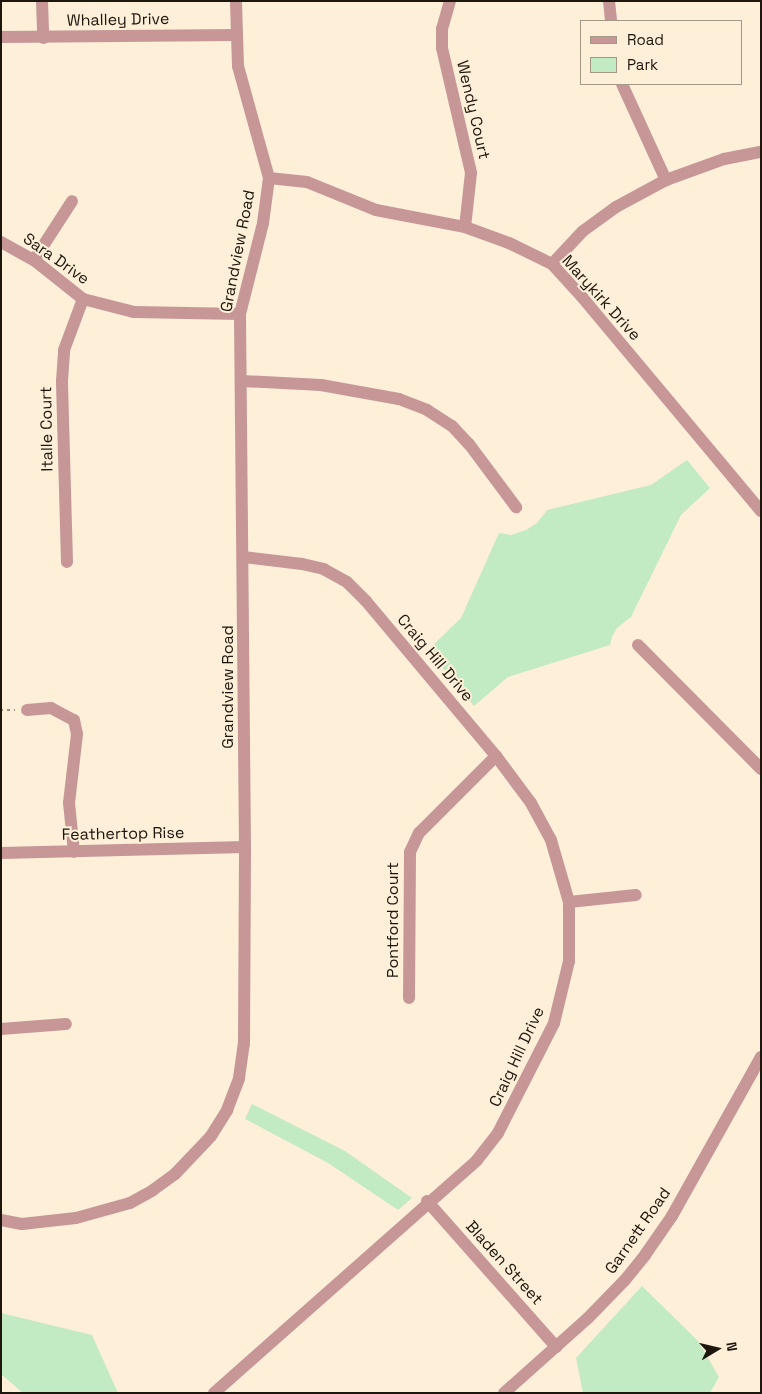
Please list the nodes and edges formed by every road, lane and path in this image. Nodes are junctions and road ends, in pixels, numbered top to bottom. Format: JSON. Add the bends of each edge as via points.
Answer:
{"nodes":[{"id":1,"x":42,"y":1,"type":"edge"},
{"id":2,"x":236,"y":1,"type":"edge"},
{"id":3,"x":450,"y":1,"type":"edge"},
{"id":4,"x":609,"y":1,"type":"edge"},
{"id":5,"x":610,"y":20,"type":"edge"},
{"id":6,"x":236,"y":35,"type":"junction"},
{"id":7,"x":1,"y":37,"type":"edge"},
{"id":8,"x":43,"y":38,"type":"junction"},
{"id":9,"x":622,"y":85,"type":"edge"},
{"id":10,"x":761,"y":152,"type":"edge"},
{"id":11,"x":269,"y":178,"type":"junction"},
{"id":12,"x":666,"y":180,"type":"junction"},
{"id":13,"x":72,"y":201,"type":"dead end"},
{"id":14,"x":465,"y":227,"type":"junction"},
{"id":15,"x":1,"y":242,"type":"edge"},
{"id":16,"x":34,"y":260,"type":"junction"},
{"id":17,"x":552,"y":264,"type":"junction"},
{"id":18,"x":83,"y":299,"type":"junction"},
{"id":19,"x":240,"y":314,"type":"junction"},
{"id":20,"x":242,"y":380,"type":"junction"},
{"id":21,"x":516,"y":507,"type":"dead end"},
{"id":22,"x":760,"y":510,"type":"edge"},
{"id":23,"x":243,"y":557,"type":"junction"},
{"id":24,"x":67,"y":562,"type":"dead end"},
{"id":25,"x":638,"y":645,"type":"dead end"},
{"id":26,"x":27,"y":710,"type":"dead end"},
{"id":27,"x":496,"y":756,"type":"junction"},
{"id":28,"x":761,"y":769,"type":"edge"},
{"id":29,"x":245,"y":847,"type":"junction"},
{"id":30,"x":74,"y":852,"type":"junction"},
{"id":31,"x":1,"y":853,"type":"edge"},
{"id":32,"x":636,"y":895,"type":"dead end"},
{"id":33,"x":569,"y":902,"type":"junction"},
{"id":34,"x":409,"y":998,"type":"dead end"},
{"id":35,"x":66,"y":1024,"type":"dead end"},
{"id":36,"x":1,"y":1029,"type":"edge"},
{"id":37,"x":761,"y":1057,"type":"edge"},
{"id":38,"x":427,"y":1201,"type":"junction"},
{"id":39,"x":1,"y":1220,"type":"edge"},
{"id":40,"x":556,"y":1346,"type":"junction"},
{"id":41,"x":214,"y":1393,"type":"edge"},
{"id":42,"x":504,"y":1393,"type":"edge"}],
"edges":[{"from":1,"to":8,"type":"street"},
{"from":2,"to":6,"type":"street","name":"Grandview Road"},
{"from":3,"to":14,"type":"street","name":"Wendy Court","via":[[442,29],[442,48],[471,174]]},
{"from":4,"to":5,"type":"street"},
{"from":6,"to":8,"type":"street","name":"Whalley Drive"},
{"from":6,"to":11,"type":"street","name":"Grandview Road","via":[[242,82]]},
{"from":7,"to":8,"type":"street","name":"Whalley Drive"},
{"from":9,"to":12,"type":"street"},
{"from":10,"to":12,"type":"street","via":[[724,159]]},
{"from":11,"to":14,"type":"street","name":"Marykirk Drive","via":[[307,182],[376,210]]},
{"from":11,"to":19,"type":"street","name":"Grandview Road","via":[[263,223]]},
{"from":12,"to":17,"type":"street","via":[[616,207],[583,231]]},
{"from":13,"to":16,"type":"street"},
{"from":14,"to":17,"type":"street","name":"Marykirk Drive"},
{"from":15,"to":16,"type":"street","name":"Sara Drive"},
{"from":16,"to":18,"type":"street","name":"Sara Drive"},
{"from":17,"to":22,"type":"street","name":"Marykirk Drive"},
{"from":18,"to":19,"type":"street","name":"Sara Drive","via":[[134,312]]},
{"from":18,"to":24,"type":"street","name":"Italle Court","via":[[64,350],[62,382]]},
{"from":19,"to":20,"type":"street","name":"Grandview Road"},
{"from":20,"to":21,"type":"street","via":[[320,385],[399,400],[426,410],[452,426],[469,444]]},
{"from":20,"to":23,"type":"street","name":"Grandview Road"},
{"from":23,"to":27,"type":"street","name":"Craig Hill Drive","via":[[324,569],[347,582]]},
{"from":23,"to":29,"type":"street","name":"Grandview Road"},
{"from":25,"to":28,"type":"street"},
{"from":26,"to":30,"type":"street","via":[[51,708],[74,720],[77,734],[69,803]]},
{"from":27,"to":33,"type":"street","name":"Craig Hill Drive","via":[[531,803],[552,840]]},
{"from":27,"to":34,"type":"street","name":"Pontford Court","via":[[419,833],[410,852]]},
{"from":29,"to":30,"type":"street","name":"Feathertop Rise"},
{"from":29,"to":39,"type":"street","name":"Grandview Road","via":[[244,1044],[239,1078],[227,1110],[211,1136],[175,1174],[130,1203],[101,1213],[49,1222],[22,1224]]},
{"from":30,"to":31,"type":"street","name":"Feathertop Rise"},
{"from":32,"to":33,"type":"street"},
{"from":33,"to":38,"type":"street","name":"Craig Hill Drive","via":[[569,961],[554,1023],[498,1133],[477,1160]]},
{"from":35,"to":36,"type":"street"},
{"from":37,"to":40,"type":"street","name":"Garnett Road","via":[[672,1216],[645,1255],[607,1299]]},
{"from":38,"to":40,"type":"street","name":"Bladen Street"},
{"from":38,"to":41,"type":"street","name":"Craig Hill Drive"},
{"from":40,"to":42,"type":"street","name":"Garnett Road"}]}
